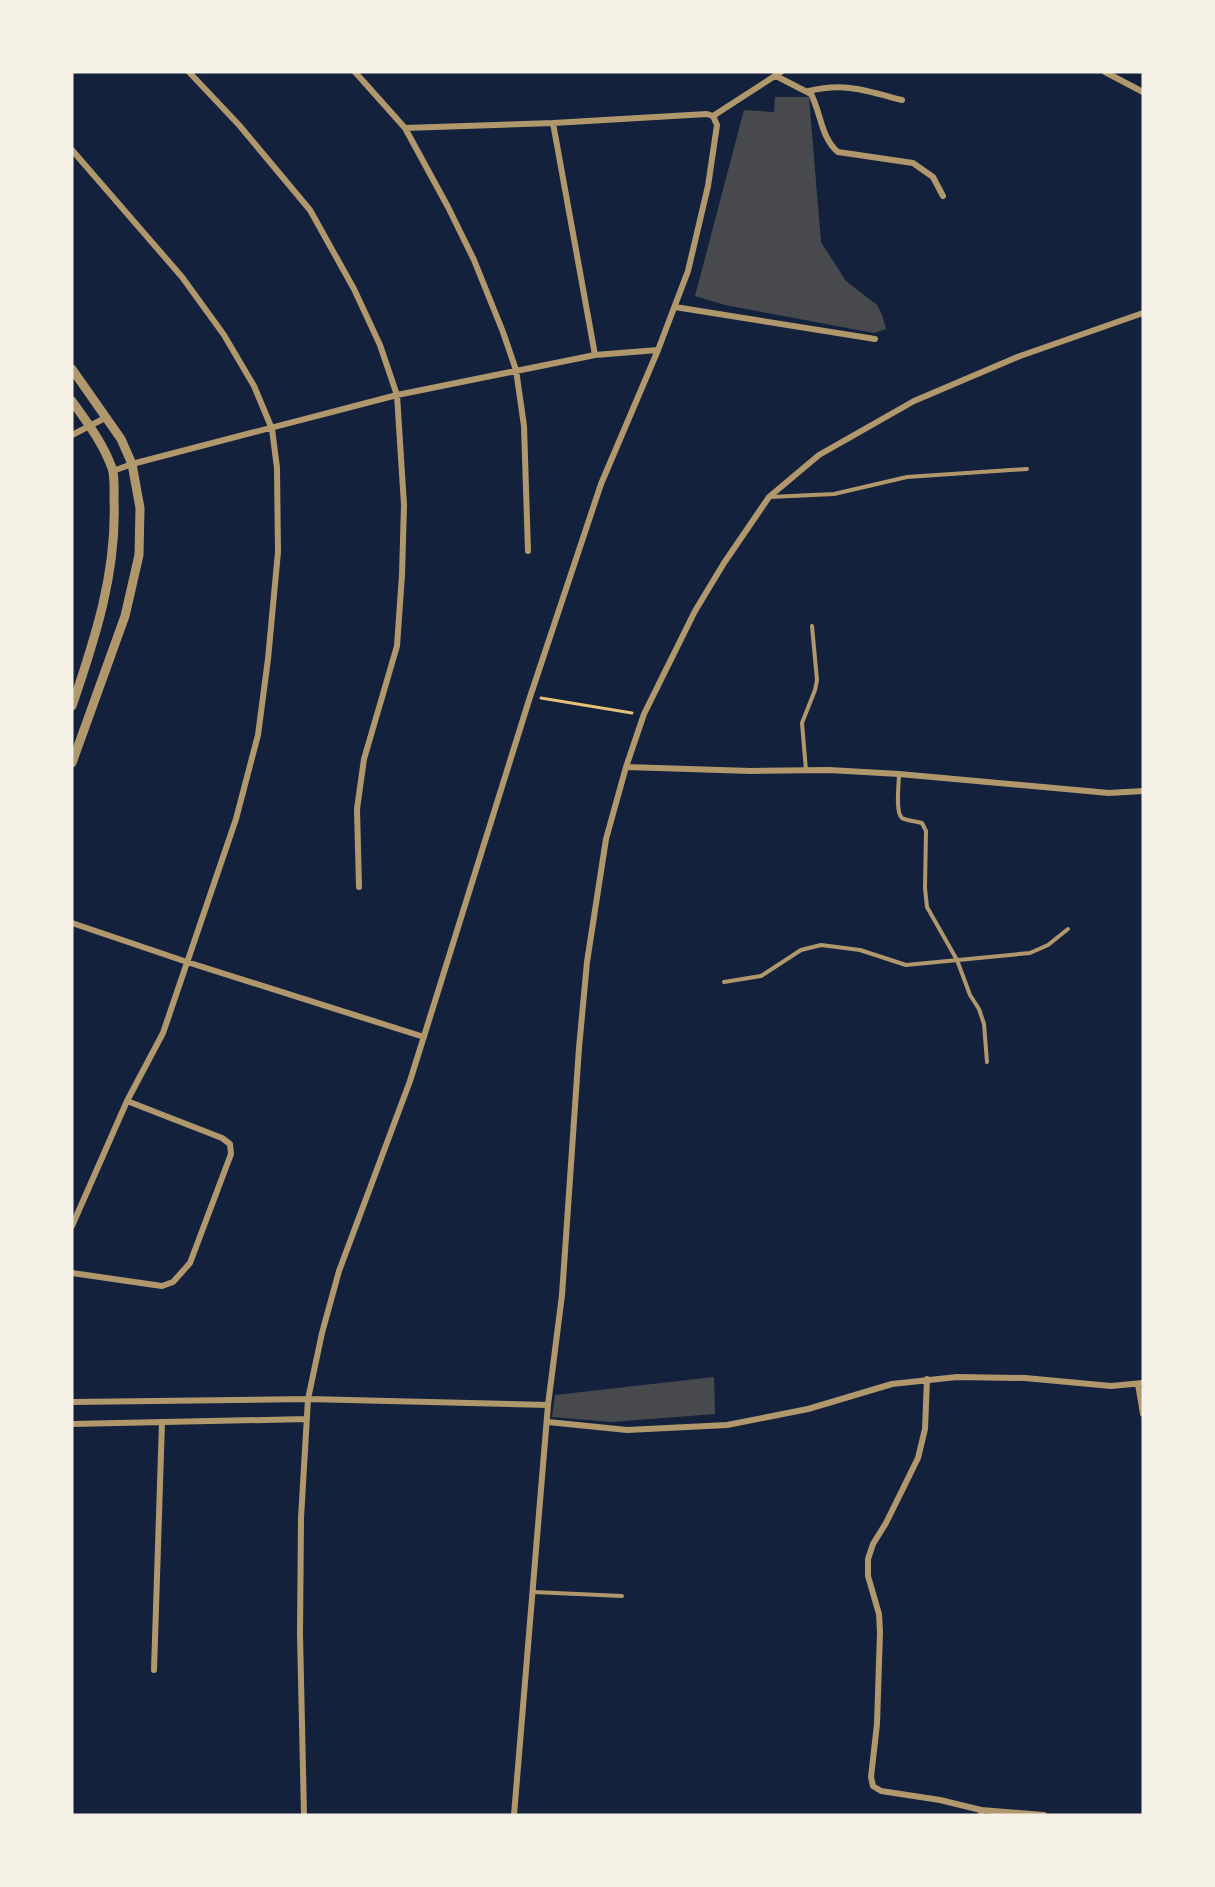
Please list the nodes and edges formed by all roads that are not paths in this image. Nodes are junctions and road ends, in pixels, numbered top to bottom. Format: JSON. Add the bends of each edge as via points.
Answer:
{"nodes":[{"id":1,"x":189,"y":72,"type":"edge"},
{"id":2,"x":355,"y":72,"type":"edge"},
{"id":3,"x":1105,"y":72,"type":"edge"},
{"id":4,"x":779,"y":74,"type":"edge"},
{"id":5,"x":808,"y":91,"type":"junction"},
{"id":6,"x":1143,"y":92,"type":"edge"},
{"id":7,"x":902,"y":100,"type":"dead end"},
{"id":8,"x":713,"y":116,"type":"junction"},
{"id":9,"x":554,"y":123,"type":"junction"},
{"id":10,"x":405,"y":128,"type":"junction"},
{"id":11,"x":72,"y":150,"type":"edge"},
{"id":12,"x":943,"y":196,"type":"dead end"},
{"id":13,"x":675,"y":307,"type":"junction"},
{"id":14,"x":1143,"y":313,"type":"edge"},
{"id":15,"x":876,"y":339,"type":"dead end"},
{"id":16,"x":658,"y":350,"type":"junction"},
{"id":17,"x":595,"y":355,"type":"junction"},
{"id":18,"x":72,"y":369,"type":"edge"},
{"id":19,"x":516,"y":370,"type":"junction"},
{"id":20,"x":398,"y":395,"type":"junction"},
{"id":21,"x":72,"y":401,"type":"edge"},
{"id":22,"x":107,"y":417,"type":"junction"},
{"id":23,"x":90,"y":426,"type":"junction"},
{"id":24,"x":272,"y":429,"type":"junction"},
{"id":25,"x":72,"y":435,"type":"edge"},
{"id":26,"x":132,"y":464,"type":"junction"},
{"id":27,"x":1027,"y":469,"type":"dead end"},
{"id":28,"x":113,"y":471,"type":"junction"},
{"id":29,"x":769,"y":497,"type":"junction"},
{"id":30,"x":528,"y":551,"type":"dead end"},
{"id":31,"x":812,"y":626,"type":"dead end"},
{"id":32,"x":72,"y":706,"type":"edge"},
{"id":33,"x":72,"y":763,"type":"edge"},
{"id":34,"x":626,"y":767,"type":"junction"},
{"id":35,"x":806,"y":770,"type":"junction"},
{"id":36,"x":899,"y":774,"type":"junction"},
{"id":37,"x":1143,"y":791,"type":"edge"},
{"id":38,"x":359,"y":887,"type":"dead end"},
{"id":39,"x":72,"y":923,"type":"edge"},
{"id":40,"x":1068,"y":929,"type":"dead end"},
{"id":41,"x":957,"y":960,"type":"junction"},
{"id":42,"x":188,"y":962,"type":"junction"},
{"id":43,"x":724,"y":982,"type":"dead end"},
{"id":44,"x":424,"y":1037,"type":"junction"},
{"id":45,"x":987,"y":1062,"type":"dead end"},
{"id":46,"x":127,"y":1101,"type":"junction"},
{"id":47,"x":72,"y":1226,"type":"edge"},
{"id":48,"x":72,"y":1273,"type":"edge"},
{"id":49,"x":927,"y":1379,"type":"junction"},
{"id":50,"x":1140,"y":1384,"type":"edge"},
{"id":51,"x":309,"y":1399,"type":"junction"},
{"id":52,"x":72,"y":1402,"type":"edge"},
{"id":53,"x":548,"y":1405,"type":"junction"},
{"id":54,"x":1143,"y":1413,"type":"edge"},
{"id":55,"x":307,"y":1419,"type":"junction"},
{"id":56,"x":162,"y":1422,"type":"junction"},
{"id":57,"x":548,"y":1422,"type":"junction"},
{"id":58,"x":72,"y":1424,"type":"edge"},
{"id":59,"x":533,"y":1592,"type":"junction"},
{"id":60,"x":622,"y":1596,"type":"dead end"},
{"id":61,"x":154,"y":1670,"type":"dead end"},
{"id":62,"x":981,"y":1813,"type":"edge"},
{"id":63,"x":304,"y":1815,"type":"edge"},
{"id":64,"x":514,"y":1815,"type":"edge"},
{"id":65,"x":1044,"y":1815,"type":"edge"}],
"edges":[{"from":1,"to":20,"type":"street","via":[[310,210],[354,289]]},
{"from":2,"to":10,"type":"street"},
{"from":3,"to":6,"type":"street"},
{"from":4,"to":5,"type":"street"},
{"from":4,"to":8,"type":"street"},
{"from":5,"to":7,"type":"street","via":[[829,86],[853,87]]},
{"from":5,"to":12,"type":"street","via":[[826,138],[838,152],[913,163],[933,177]]},
{"from":8,"to":9,"type":"street"},
{"from":8,"to":13,"type":"street","via":[[717,125],[708,186],[688,271]]},
{"from":9,"to":10,"type":"street"},
{"from":9,"to":17,"type":"street"},
{"from":10,"to":19,"type":"street","via":[[474,260]]},
{"from":11,"to":24,"type":"street","via":[[182,277],[224,335],[254,386]]},
{"from":13,"to":15,"type":"street"},
{"from":13,"to":16,"type":"street"},
{"from":14,"to":29,"type":"street","via":[[1020,356],[914,400],[819,455]]},
{"from":16,"to":17,"type":"street"},
{"from":16,"to":44,"type":"street","via":[[601,484]]},
{"from":17,"to":19,"type":"street"},
{"from":18,"to":22,"type":"street"},
{"from":19,"to":20,"type":"street"},
{"from":19,"to":30,"type":"street","via":[[524,426]]},
{"from":20,"to":24,"type":"street"},
{"from":20,"to":38,"type":"street","via":[[404,506],[399,623],[397,646],[364,759],[357,809]]},
{"from":21,"to":23,"type":"street"},
{"from":22,"to":23,"type":"street"},
{"from":22,"to":26,"type":"street"},
{"from":23,"to":25,"type":"street"},
{"from":23,"to":28,"type":"street"},
{"from":24,"to":26,"type":"street"},
{"from":24,"to":42,"type":"street","via":[[277,468],[278,552],[258,735],[236,819]]},
{"from":26,"to":28,"type":"street"},
{"from":26,"to":33,"type":"street","via":[[140,508],[139,555],[124,616]]},
{"from":27,"to":29,"type":"lane","via":[[907,477],[834,494]]},
{"from":28,"to":32,"type":"street","via":[[111,573]]},
{"from":29,"to":34,"type":"street","via":[[695,611],[644,714]]},
{"from":31,"to":35,"type":"lane","via":[[817,680],[802,723]]},
{"from":34,"to":35,"type":"street"},
{"from":34,"to":53,"type":"street","via":[[606,838],[588,962],[562,1295]]},
{"from":35,"to":36,"type":"street"},
{"from":36,"to":37,"type":"street","via":[[1109,793]]},
{"from":36,"to":41,"type":"lane","via":[[900,816],[922,823],[926,831],[927,906]]},
{"from":39,"to":42,"type":"street"},
{"from":40,"to":41,"type":"lane","via":[[1048,945],[1029,953]]},
{"from":41,"to":43,"type":"lane","via":[[906,965],[860,950],[821,945],[801,950],[760,976]]},
{"from":41,"to":45,"type":"lane","via":[[984,1024]]},
{"from":42,"to":44,"type":"street"},
{"from":42,"to":46,"type":"street","via":[[163,1033]]},
{"from":44,"to":51,"type":"street","via":[[339,1271]]},
{"from":46,"to":47,"type":"street"},
{"from":46,"to":48,"type":"street","via":[[222,1138],[230,1144],[231,1154],[190,1263],[173,1282],[162,1286]]},
{"from":49,"to":50,"type":"street","via":[[1014,1377],[1111,1386]]},
{"from":49,"to":57,"type":"street","via":[[727,1425],[627,1430]]},
{"from":49,"to":62,"type":"street","via":[[925,1429],[918,1458],[868,1559],[880,1632],[871,1777],[873,1786],[881,1791],[940,1800]]},
{"from":50,"to":54,"type":"street"},
{"from":51,"to":52,"type":"street"},
{"from":51,"to":53,"type":"street"},
{"from":51,"to":55,"type":"street"},
{"from":53,"to":57,"type":"street"},
{"from":55,"to":56,"type":"street"},
{"from":55,"to":63,"type":"street","via":[[300,1634]]},
{"from":56,"to":58,"type":"street"},
{"from":56,"to":61,"type":"street"},
{"from":57,"to":59,"type":"street"},
{"from":59,"to":60,"type":"lane"},
{"from":59,"to":64,"type":"street"},
{"from":62,"to":65,"type":"street"}]}
